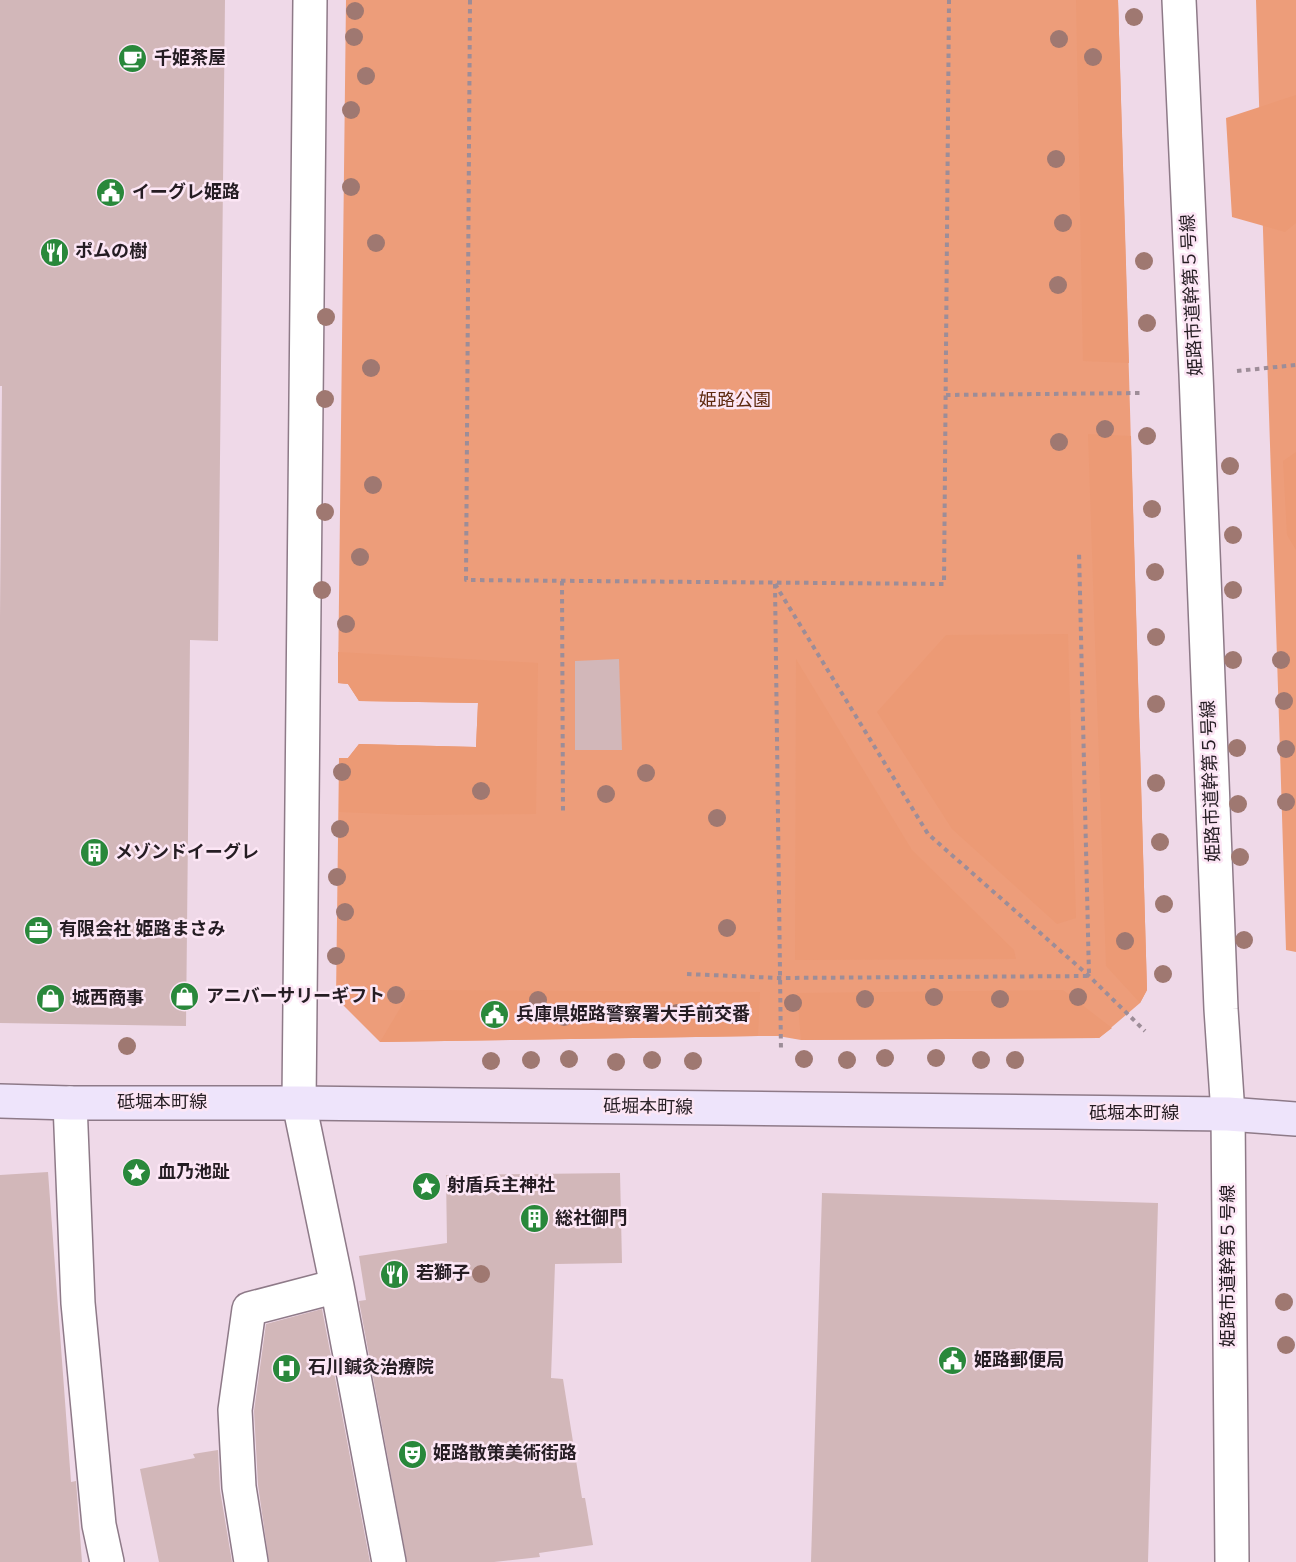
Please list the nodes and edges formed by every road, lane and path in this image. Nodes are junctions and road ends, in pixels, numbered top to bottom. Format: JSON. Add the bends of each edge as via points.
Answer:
{"nodes":[{"id":1,"x":310,"y":0,"type":"edge"},
{"id":2,"x":470,"y":0,"type":"edge"},
{"id":3,"x":949,"y":0,"type":"edge"},
{"id":4,"x":1179,"y":0,"type":"edge"},
{"id":5,"x":1296,"y":365,"type":"edge"},
{"id":6,"x":1196,"y":375,"type":"junction"},
{"id":7,"x":1140,"y":393,"type":"dead end"},
{"id":8,"x":946,"y":395,"type":"junction"},
{"id":9,"x":1079,"y":551,"type":"dead end"},
{"id":10,"x":562,"y":581,"type":"junction"},
{"id":11,"x":775,"y":583,"type":"junction"},
{"id":12,"x":563,"y":815,"type":"dead end"},
{"id":13,"x":687,"y":975,"type":"dead end"},
{"id":14,"x":1089,"y":976,"type":"junction"},
{"id":15,"x":779,"y":978,"type":"junction"},
{"id":16,"x":1145,"y":1031,"type":"dead end"},
{"id":17,"x":781,"y":1051,"type":"dead end"},
{"id":18,"x":0,"y":1101,"type":"edge"},
{"id":19,"x":70,"y":1103,"type":"junction"},
{"id":20,"x":299,"y":1103,"type":"junction"},
{"id":21,"x":1228,"y":1114,"type":"junction"},
{"id":22,"x":1296,"y":1119,"type":"edge"},
{"id":23,"x":337,"y":1286,"type":"junction"},
{"id":24,"x":107,"y":1562,"type":"edge"},
{"id":25,"x":251,"y":1562,"type":"edge"},
{"id":26,"x":390,"y":1562,"type":"edge"},
{"id":27,"x":1232,"y":1562,"type":"edge"}],
"edges":[{"from":1,"to":20,"type":"street"},
{"from":2,"to":10,"type":"path","via":[[466,580]]},
{"from":3,"to":8,"type":"path"},
{"from":4,"to":6,"type":"street","name":"姫路市道幹第５号線"},
{"from":5,"to":6,"type":"path"},
{"from":6,"to":21,"type":"street","name":"姫路市道幹第５号線"},
{"from":7,"to":8,"type":"path"},
{"from":8,"to":11,"type":"path","via":[[944,584]]},
{"from":9,"to":14,"type":"path"},
{"from":10,"to":11,"type":"path"},
{"from":10,"to":12,"type":"path"},
{"from":11,"to":14,"type":"path","via":[[928,834]]},
{"from":11,"to":15,"type":"path"},
{"from":13,"to":15,"type":"path"},
{"from":14,"to":15,"type":"path"},
{"from":14,"to":16,"type":"path"},
{"from":15,"to":17,"type":"path"},
{"from":18,"to":19,"type":"main road","name":"砥堀本町線"},
{"from":19,"to":20,"type":"main road","name":"砥堀本町線"},
{"from":19,"to":24,"type":"street","via":[[78,1303],[99,1525]]},
{"from":20,"to":21,"type":"main road","name":"砥堀本町線"},
{"from":20,"to":23,"type":"street"},
{"from":21,"to":22,"type":"main road","name":"砥堀本町線"},
{"from":21,"to":27,"type":"street","name":"姫路市道幹第５号線"},
{"from":23,"to":25,"type":"street","via":[[249,1309],[235,1410],[239,1487]]},
{"from":23,"to":26,"type":"street"}]}
